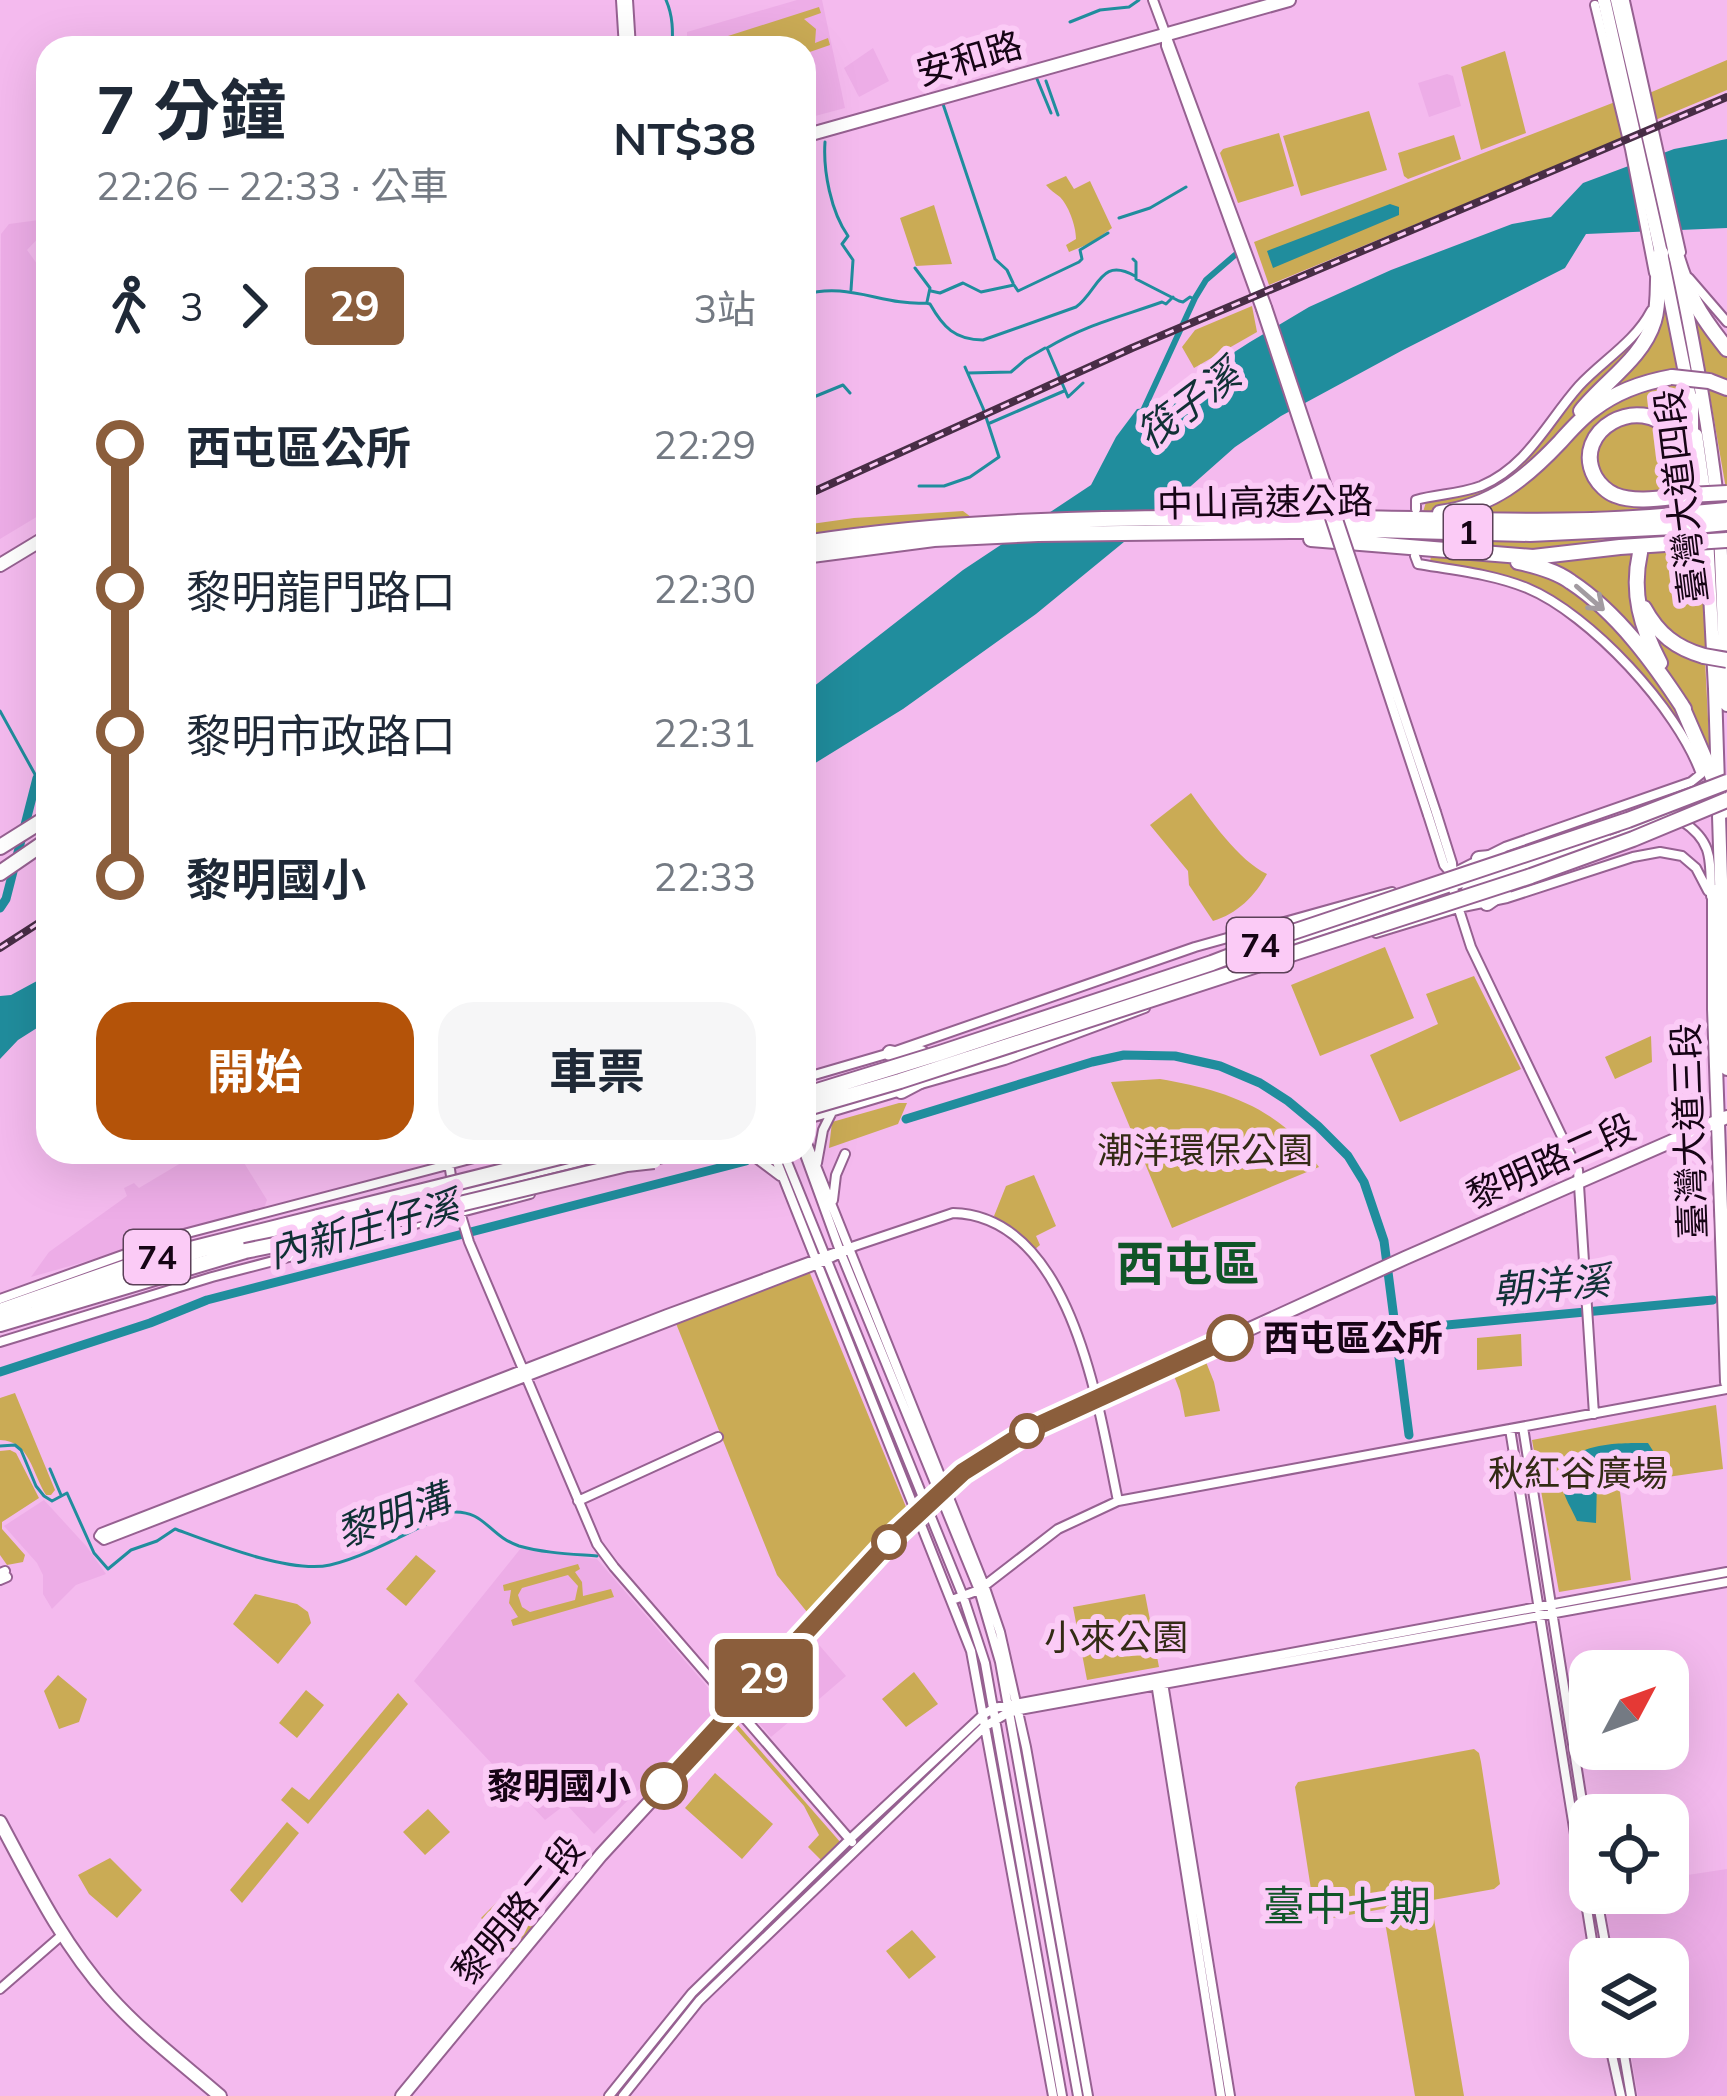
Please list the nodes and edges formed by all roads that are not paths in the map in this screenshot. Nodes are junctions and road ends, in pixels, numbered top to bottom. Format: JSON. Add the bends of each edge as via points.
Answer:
{"nodes":[{"id":1,"x":624,"y":0,"type":"edge"},
{"id":2,"x":1153,"y":0,"type":"edge"},
{"id":3,"x":1289,"y":0,"type":"edge"},
{"id":4,"x":1598,"y":2,"type":"edge"},
{"id":5,"x":1619,"y":6,"type":"edge"},
{"id":6,"x":1166,"y":34,"type":"junction"},
{"id":7,"x":626,"y":36,"type":"edge"},
{"id":8,"x":816,"y":133,"type":"edge"},
{"id":9,"x":1648,"y":142,"type":"junction"},
{"id":10,"x":1666,"y":250,"type":"junction"},
{"id":11,"x":1727,"y":322,"type":"edge"},
{"id":12,"x":1724,"y":345,"type":"edge"},
{"id":13,"x":1727,"y":388,"type":"edge"},
{"id":14,"x":1690,"y":399,"type":"junction"},
{"id":15,"x":1537,"y":467,"type":"junction"},
{"id":16,"x":1727,"y":493,"type":"edge"},
{"id":17,"x":1681,"y":494,"type":"junction"},
{"id":18,"x":1416,"y":508,"type":"dead end"},
{"id":19,"x":1727,"y":510,"type":"edge"},
{"id":20,"x":1350,"y":518,"type":"junction"},
{"id":21,"x":1727,"y":523,"type":"edge"},
{"id":22,"x":1175,"y":526,"type":"junction"},
{"id":23,"x":1695,"y":527,"type":"junction"},
{"id":24,"x":1240,"y":531,"type":"junction"},
{"id":25,"x":969,"y":532,"type":"junction"},
{"id":26,"x":1727,"y":540,"type":"edge"},
{"id":27,"x":816,"y":542,"type":"edge"},
{"id":28,"x":36,"y":543,"type":"edge"},
{"id":29,"x":1484,"y":553,"type":"junction"},
{"id":30,"x":816,"y":554,"type":"edge"},
{"id":31,"x":1415,"y":556,"type":"dead end"},
{"id":32,"x":0,"y":565,"type":"edge"},
{"id":33,"x":1727,"y":623,"type":"edge"},
{"id":34,"x":1726,"y":633,"type":"edge"},
{"id":35,"x":1727,"y":660,"type":"edge"},
{"id":36,"x":1715,"y":688,"type":"junction"},
{"id":37,"x":1727,"y":705,"type":"edge"},
{"id":38,"x":1684,"y":709,"type":"junction"},
{"id":39,"x":1699,"y":744,"type":"junction"},
{"id":40,"x":1714,"y":779,"type":"edge"},
{"id":41,"x":1723,"y":805,"type":"edge"},
{"id":42,"x":1618,"y":809,"type":"junction"},
{"id":43,"x":1625,"y":831,"type":"junction"},
{"id":44,"x":36,"y":835,"type":"edge"},
{"id":45,"x":36,"y":838,"type":"edge"},
{"id":46,"x":36,"y":840,"type":"edge"},
{"id":47,"x":0,"y":846,"type":"edge"},
{"id":48,"x":1633,"y":857,"type":"junction"},
{"id":49,"x":1480,"y":859,"type":"junction"},
{"id":50,"x":0,"y":863,"type":"edge"},
{"id":51,"x":0,"y":874,"type":"edge"},
{"id":52,"x":1452,"y":874,"type":"junction"},
{"id":53,"x":1714,"y":878,"type":"joint"},
{"id":54,"x":1454,"y":891,"type":"junction"},
{"id":55,"x":1486,"y":903,"type":"junction"},
{"id":56,"x":1458,"y":908,"type":"junction"},
{"id":57,"x":1713,"y":946,"type":"junction"},
{"id":58,"x":1212,"y":970,"type":"junction"},
{"id":59,"x":1084,"y":1014,"type":"junction"},
{"id":60,"x":1089,"y":1029,"type":"junction"},
{"id":61,"x":890,"y":1053,"type":"junction"},
{"id":62,"x":1727,"y":1069,"type":"edge"},
{"id":63,"x":816,"y":1075,"type":"edge"},
{"id":64,"x":901,"y":1091,"type":"junction"},
{"id":65,"x":816,"y":1098,"type":"edge"},
{"id":66,"x":816,"y":1099,"type":"edge"},
{"id":67,"x":816,"y":1100,"type":"edge"},
{"id":68,"x":833,"y":1111,"type":"junction"},
{"id":69,"x":816,"y":1116,"type":"edge"},
{"id":70,"x":1723,"y":1118,"type":"edge"},
{"id":71,"x":845,"y":1154,"type":"dead end"},
{"id":72,"x":445,"y":1164,"type":"edge"},
{"id":73,"x":449,"y":1164,"type":"edge"},
{"id":74,"x":505,"y":1164,"type":"edge"},
{"id":75,"x":532,"y":1164,"type":"edge"},
{"id":76,"x":554,"y":1164,"type":"edge"},
{"id":77,"x":567,"y":1164,"type":"edge"},
{"id":78,"x":591,"y":1164,"type":"edge"},
{"id":79,"x":627,"y":1164,"type":"edge"},
{"id":80,"x":643,"y":1164,"type":"edge"},
{"id":81,"x":763,"y":1164,"type":"edge"},
{"id":82,"x":778,"y":1164,"type":"edge"},
{"id":83,"x":787,"y":1164,"type":"edge"},
{"id":84,"x":809,"y":1164,"type":"edge"},
{"id":85,"x":817,"y":1164,"type":"junction"},
{"id":86,"x":784,"y":1180,"type":"junction"},
{"id":87,"x":1580,"y":1180,"type":"junction"},
{"id":88,"x":816,"y":1182,"type":"junction"},
{"id":89,"x":454,"y":1191,"type":"junction"},
{"id":90,"x":832,"y":1208,"type":"junction"},
{"id":91,"x":461,"y":1216,"type":"junction"},
{"id":92,"x":318,"y":1217,"type":"junction"},
{"id":93,"x":847,"y":1250,"type":"junction"},
{"id":94,"x":244,"y":1251,"type":"junction"},
{"id":95,"x":821,"y":1260,"type":"junction"},
{"id":96,"x":0,"y":1299,"type":"edge"},
{"id":97,"x":0,"y":1317,"type":"edge"},
{"id":98,"x":0,"y":1342,"type":"edge"},
{"id":99,"x":525,"y":1373,"type":"junction"},
{"id":100,"x":1727,"y":1385,"type":"edge"},
{"id":101,"x":1097,"y":1400,"type":"junction"},
{"id":102,"x":1594,"y":1414,"type":"junction"},
{"id":103,"x":1522,"y":1427,"type":"junction"},
{"id":104,"x":1510,"y":1429,"type":"junction"},
{"id":105,"x":718,"y":1437,"type":"dead end"},
{"id":106,"x":941,"y":1490,"type":"junction"},
{"id":107,"x":1118,"y":1501,"type":"junction"},
{"id":108,"x":578,"y":1502,"type":"junction"},
{"id":109,"x":921,"y":1508,"type":"junction"},
{"id":110,"x":1727,"y":1572,"type":"edge"},
{"id":111,"x":1727,"y":1582,"type":"edge"},
{"id":112,"x":981,"y":1587,"type":"junction"},
{"id":113,"x":963,"y":1596,"type":"junction"},
{"id":114,"x":952,"y":1600,"type":"junction"},
{"id":115,"x":1544,"y":1610,"type":"junction"},
{"id":116,"x":1159,"y":1682,"type":"junction"},
{"id":117,"x":1013,"y":1707,"type":"junction"},
{"id":118,"x":736,"y":1708,"type":"junction"},
{"id":119,"x":995,"y":1713,"type":"junction"},
{"id":120,"x":983,"y":1715,"type":"junction"},
{"id":121,"x":984,"y":1727,"type":"junction"},
{"id":122,"x":1579,"y":1794,"type":"edge"},
{"id":123,"x":0,"y":1822,"type":"edge"},
{"id":124,"x":0,"y":1839,"type":"edge"},
{"id":125,"x":853,"y":1844,"type":"junction"},
{"id":126,"x":60,"y":1937,"type":"junction"},
{"id":127,"x":1592,"y":1938,"type":"edge"},
{"id":128,"x":0,"y":1989,"type":"edge"},
{"id":129,"x":1613,"y":2058,"type":"edge"},
{"id":130,"x":1625,"y":2058,"type":"edge"},
{"id":131,"x":210,"y":2094,"type":"edge"},
{"id":132,"x":402,"y":2096,"type":"edge"},
{"id":133,"x":609,"y":2096,"type":"edge"},
{"id":134,"x":622,"y":2096,"type":"edge"},
{"id":135,"x":1053,"y":2096,"type":"edge"},
{"id":136,"x":1062,"y":2096,"type":"edge"},
{"id":137,"x":1078,"y":2096,"type":"edge"},
{"id":138,"x":1088,"y":2096,"type":"edge"},
{"id":139,"x":1221,"y":2096,"type":"edge"},
{"id":140,"x":1230,"y":2096,"type":"edge"},
{"id":141,"x":1621,"y":2096,"type":"edge"},
{"id":142,"x":1631,"y":2096,"type":"edge"}],
"edges":[{"from":1,"to":7,"type":"street"},
{"from":2,"to":6,"type":"street"},
{"from":3,"to":6,"type":"main road","name":"安和路"},
{"from":4,"to":5,"type":"main road"},
{"from":4,"to":10,"type":"street","name":"臺灣大道四段","via":[[1616,100]]},
{"from":5,"to":9,"type":"main road","name":"臺灣大道四段"},
{"from":5,"to":9,"type":"street","name":"臺灣大道四段"},
{"from":6,"to":8,"type":"main road","name":"安和路"},
{"from":6,"to":52,"type":"street","bridge":true},
{"from":9,"to":10,"type":"main road","name":"臺灣大道四段"},
{"from":9,"to":10,"type":"street","name":"臺灣大道四段"},
{"from":10,"to":11,"type":"street"},
{"from":10,"to":12,"type":"highway"},
{"from":10,"to":14,"type":"main road","name":"臺灣大道四段"},
{"from":10,"to":15,"type":"highway","via":[[1648,336]]},
{"from":10,"to":18,"type":"street","via":[[1647,319],[1521,460],[1481,485],[1416,500]]},
{"from":10,"to":34,"type":"main road","name":"臺灣大道四段","via":[[1713,467]]},
{"from":13,"to":15,"type":"highway","bridge":true,"via":[[1672,376],[1632,388],[1591,410]]},
{"from":14,"to":17,"type":"highway","via":[[1691,456]]},
{"from":14,"to":36,"type":"main road","name":"臺灣大道四段","via":[[1704,489]]},
{"from":15,"to":20,"type":"highway","via":[[1461,510]]},
{"from":16,"to":17,"type":"highway","bridge":true},
{"from":17,"to":17,"type":"highway","via":[[1634,499],[1604,489],[1590,458],[1605,425],[1640,415],[1671,431]]},
{"from":19,"to":23,"type":"highway","name":"中山高速公路","number":"1","bridge":true},
{"from":20,"to":22,"type":"highway","name":"中山高速公路","number":"1"},
{"from":20,"to":23,"type":"highway","name":"中山高速公路","number":"1"},
{"from":21,"to":23,"type":"highway","name":"中山高速公路","number":"1","bridge":true},
{"from":22,"to":24,"type":"highway","name":"中山高速公路","number":"1"},
{"from":22,"to":25,"type":"highway","name":"中山高速公路","number":"1","via":[[1052,520]]},
{"from":23,"to":24,"type":"highway","name":"中山高速公路","number":"1"},
{"from":23,"to":26,"type":"highway","bridge":true},
{"from":23,"to":29,"type":"highway","via":[[1555,556]]},
{"from":24,"to":29,"type":"highway"},
{"from":25,"to":27,"type":"highway","name":"中山高速公路","number":"1"},
{"from":25,"to":30,"type":"highway","name":"中山高速公路","number":"1"},
{"from":28,"to":32,"type":"main road"},
{"from":29,"to":38,"type":"highway","one_way":true,"via":[[1541,568],[1585,592]]},
{"from":31,"to":40,"type":"street","via":[[1418,564],[1510,581],[1575,615],[1653,694]]},
{"from":33,"to":34,"type":"highway"},
{"from":34,"to":37,"type":"main road","name":"臺灣大道四段"},
{"from":35,"to":38,"type":"highway","bridge":true,"via":[[1688,652],[1646,613],[1643,552],[1636,577],[1640,616]]},
{"from":36,"to":40,"type":"main road","name":"臺灣大道四段"},
{"from":36,"to":62,"type":"main road","name":"臺灣大道四段"},
{"from":38,"to":39,"type":"highway"},
{"from":39,"to":40,"type":"highway"},
{"from":39,"to":43,"type":"highway","via":[[1709,774],[1700,800]]},
{"from":40,"to":42,"type":"street"},
{"from":40,"to":49,"type":"highway","bridge":true},
{"from":40,"to":53,"type":"main road","name":"臺灣大道四段"},
{"from":40,"to":58,"type":"highway","number":"74","bridge":true,"via":[[1628,820],[1287,934]]},
{"from":41,"to":55,"type":"highway","number":"74","bridge":true},
{"from":41,"to":58,"type":"highway","number":"74","bridge":true,"via":[[1531,876]]},
{"from":42,"to":43,"type":"street"},
{"from":42,"to":49,"type":"street"},
{"from":43,"to":48,"type":"street"},
{"from":43,"to":54,"type":"street"},
{"from":43,"to":57,"type":"street","via":[[1677,819],[1699,832],[1709,854]]},
{"from":44,"to":47,"type":"highway"},
{"from":45,"to":50,"type":"highway"},
{"from":46,"to":51,"type":"highway"},
{"from":48,"to":55,"type":"street"},
{"from":48,"to":57,"type":"street","via":[[1674,852],[1696,868],[1710,896]]},
{"from":49,"to":52,"type":"street"},
{"from":52,"to":54,"type":"street"},
{"from":52,"to":61,"type":"street","via":[[1196,947]]},
{"from":53,"to":57,"type":"main road","name":"臺灣大道三段"},
{"from":54,"to":56,"type":"street"},
{"from":54,"to":59,"type":"street"},
{"from":54,"to":65,"type":"street"},
{"from":55,"to":56,"type":"street"},
{"from":56,"to":60,"type":"street"},
{"from":56,"to":87,"type":"street"},
{"from":57,"to":70,"type":"main road","name":"臺灣大道三段"},
{"from":58,"to":61,"type":"highway","bridge":true,"via":[[1106,992],[910,1057]]},
{"from":58,"to":64,"type":"highway","bridge":true,"via":[[1205,984]]},
{"from":58,"to":66,"type":"highway","number":"74","bridge":true,"via":[[900,1081]]},
{"from":59,"to":60,"type":"street"},
{"from":59,"to":67,"type":"street"},
{"from":60,"to":64,"type":"street"},
{"from":61,"to":63,"type":"street"},
{"from":64,"to":68,"type":"street"},
{"from":68,"to":69,"type":"street"},
{"from":68,"to":85,"type":"street"},
{"from":70,"to":87,"type":"main road","name":"黎明路二段"},
{"from":70,"to":100,"type":"main road","name":"臺灣大道三段"},
{"from":71,"to":90,"type":"street"},
{"from":72,"to":96,"type":"street","via":[[190,1232]]},
{"from":73,"to":89,"type":"street"},
{"from":74,"to":92,"type":"highway","bridge":true,"via":[[377,1194]]},
{"from":75,"to":92,"type":"highway","number":"74","bridge":true},
{"from":76,"to":89,"type":"street"},
{"from":77,"to":89,"type":"street"},
{"from":78,"to":94,"type":"highway","number":"74","bridge":true},
{"from":79,"to":94,"type":"highway","bridge":true},
{"from":80,"to":91,"type":"street"},
{"from":81,"to":86,"type":"street"},
{"from":82,"to":86,"type":"street"},
{"from":83,"to":95,"type":"street"},
{"from":84,"to":88,"type":"street"},
{"from":85,"to":88,"type":"street"},
{"from":85,"to":90,"type":"street"},
{"from":86,"to":95,"type":"street"},
{"from":87,"to":101,"type":"main road","name":"黎明路二段"},
{"from":87,"to":102,"type":"street"},
{"from":88,"to":93,"type":"street"},
{"from":89,"to":91,"type":"street"},
{"from":89,"to":97,"type":"street","via":[[204,1252]]},
{"from":90,"to":93,"type":"street"},
{"from":91,"to":98,"type":"street","via":[[212,1277]]},
{"from":91,"to":99,"type":"street"},
{"from":92,"to":97,"type":"highway","number":"74","via":[[143,1261]]},
{"from":93,"to":95,"type":"street"},
{"from":93,"to":101,"type":"street","via":[[953,1213],[992,1220],[1033,1253],[1068,1305]]},
{"from":93,"to":106,"type":"street"},
{"from":94,"to":97,"type":"highway","number":"74"},
{"from":95,"to":99,"type":"street"},
{"from":95,"to":109,"type":"street"},
{"from":99,"to":99,"type":"street","via":[[101,1533],[99,1536],[124,1533]]},
{"from":99,"to":108,"type":"street"},
{"from":100,"to":102,"type":"street"},
{"from":101,"to":106,"type":"main road","name":"黎明路二段","via":[[1016,1436]]},
{"from":101,"to":107,"type":"street"},
{"from":102,"to":103,"type":"street"},
{"from":103,"to":104,"type":"street"},
{"from":103,"to":115,"type":"street"},
{"from":104,"to":107,"type":"street"},
{"from":104,"to":115,"type":"street"},
{"from":105,"to":108,"type":"street"},
{"from":106,"to":109,"type":"main road","name":"黎明路二段"},
{"from":106,"to":112,"type":"street"},
{"from":107,"to":112,"type":"street","via":[[1058,1529]]},
{"from":108,"to":118,"type":"street","via":[[614,1567]]},
{"from":109,"to":113,"type":"street"},
{"from":109,"to":114,"type":"street"},
{"from":109,"to":118,"type":"main road","name":"黎明路二段"},
{"from":110,"to":115,"type":"street"},
{"from":111,"to":115,"type":"street"},
{"from":112,"to":113,"type":"street"},
{"from":112,"to":117,"type":"street"},
{"from":113,"to":114,"type":"street"},
{"from":113,"to":119,"type":"street"},
{"from":114,"to":120,"type":"street"},
{"from":115,"to":116,"type":"street"},
{"from":115,"to":122,"type":"street"},
{"from":115,"to":127,"type":"street"},
{"from":116,"to":117,"type":"street"},
{"from":116,"to":139,"type":"street"},
{"from":116,"to":140,"type":"street"},
{"from":117,"to":119,"type":"street"},
{"from":117,"to":137,"type":"street"},
{"from":117,"to":138,"type":"street"},
{"from":118,"to":125,"type":"street"},
{"from":118,"to":132,"type":"main road","name":"黎明路二段"},
{"from":119,"to":120,"type":"street"},
{"from":119,"to":121,"type":"street"},
{"from":119,"to":136,"type":"street"},
{"from":120,"to":121,"type":"street"},
{"from":120,"to":125,"type":"street"},
{"from":121,"to":125,"type":"street"},
{"from":121,"to":135,"type":"street"},
{"from":123,"to":126,"type":"main road"},
{"from":124,"to":126,"type":"main road"},
{"from":125,"to":133,"type":"street","via":[[692,1993]]},
{"from":125,"to":134,"type":"street","via":[[699,2002]]},
{"from":126,"to":128,"type":"street"},
{"from":126,"to":131,"type":"main road"},
{"from":129,"to":141,"type":"street"},
{"from":130,"to":142,"type":"street"}]}
